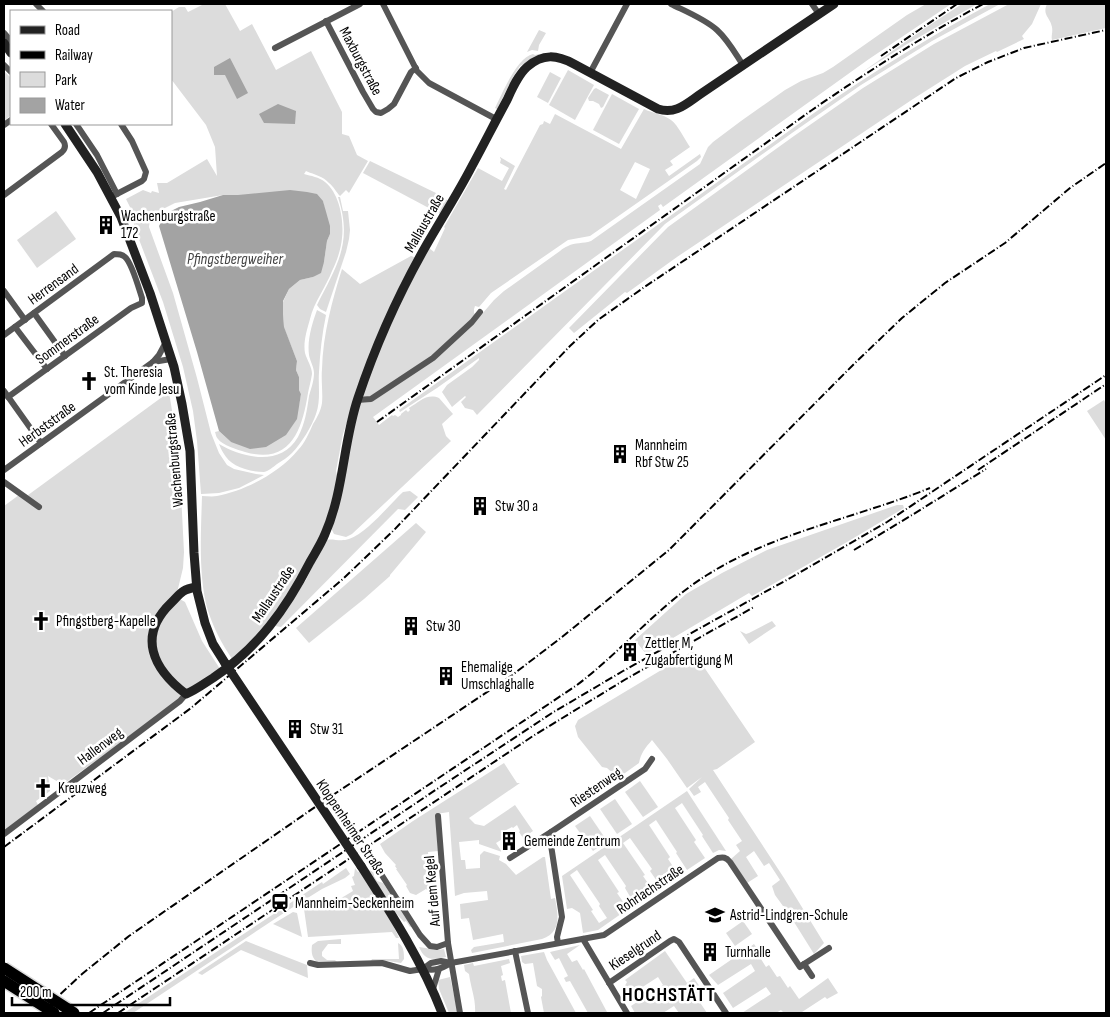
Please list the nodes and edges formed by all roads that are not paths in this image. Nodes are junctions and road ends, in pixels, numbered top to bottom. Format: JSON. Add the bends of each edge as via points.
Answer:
{"nodes":[{"id":1,"x":360,"y":4,"type":"edge"},
{"id":2,"x":382,"y":4,"type":"edge"},
{"id":3,"x":627,"y":4,"type":"edge"},
{"id":4,"x":671,"y":4,"type":"edge"},
{"id":5,"x":812,"y":4,"type":"edge"},
{"id":6,"x":834,"y":4,"type":"edge"},
{"id":7,"x":819,"y":14,"type":"junction"},
{"id":8,"x":326,"y":21,"type":"junction"},
{"id":9,"x":275,"y":48,"type":"dead end"},
{"id":10,"x":744,"y":65,"type":"junction"},
{"id":11,"x":416,"y":68,"type":"junction"},
{"id":12,"x":590,"y":73,"type":"junction"},
{"id":13,"x":496,"y":119,"type":"junction"},
{"id":14,"x":52,"y":125,"type":"edge"},
{"id":15,"x":66,"y":125,"type":"edge"},
{"id":16,"x":77,"y":125,"type":"edge"},
{"id":17,"x":122,"y":125,"type":"edge"},
{"id":18,"x":4,"y":195,"type":"edge"},
{"id":19,"x":114,"y":195,"type":"junction"},
{"id":20,"x":117,"y":253,"type":"joint"},
{"id":21,"x":4,"y":291,"type":"edge"},
{"id":22,"x":480,"y":312,"type":"dead end"},
{"id":23,"x":34,"y":313,"type":"junction"},
{"id":24,"x":25,"y":320,"type":"junction"},
{"id":25,"x":15,"y":326,"type":"junction"},
{"id":26,"x":4,"y":335,"type":"edge"},
{"id":27,"x":166,"y":342,"type":"junction"},
{"id":28,"x":159,"y":355,"type":"junction"},
{"id":29,"x":65,"y":356,"type":"junction"},
{"id":30,"x":170,"y":357,"type":"junction"},
{"id":31,"x":153,"y":362,"type":"junction"},
{"id":32,"x":47,"y":369,"type":"junction"},
{"id":33,"x":4,"y":391,"type":"edge"},
{"id":34,"x":8,"y":397,"type":"junction"},
{"id":35,"x":357,"y":400,"type":"junction"},
{"id":36,"x":42,"y":443,"type":"junction"},
{"id":37,"x":4,"y":470,"type":"edge"},
{"id":38,"x":4,"y":482,"type":"edge"},
{"id":39,"x":39,"y":507,"type":"dead end"},
{"id":40,"x":197,"y":591,"type":"junction"},
{"id":41,"x":225,"y":663,"type":"joint"},
{"id":42,"x":186,"y":694,"type":"junction"},
{"id":43,"x":652,"y":759,"type":"dead end"},
{"id":44,"x":438,"y":816,"type":"dead end"},
{"id":45,"x":551,"y":832,"type":"junction"},
{"id":46,"x":4,"y":834,"type":"edge"},
{"id":47,"x":367,"y":852,"type":"dead end"},
{"id":48,"x":510,"y":858,"type":"dead end"},
{"id":49,"x":584,"y":939,"type":"junction"},
{"id":50,"x":558,"y":943,"type":"junction"},
{"id":51,"x":448,"y":944,"type":"junction"},
{"id":52,"x":421,"y":946,"type":"dead end"},
{"id":53,"x":430,"y":946,"type":"junction"},
{"id":54,"x":829,"y":948,"type":"dead end"},
{"id":55,"x":515,"y":952,"type":"junction"},
{"id":56,"x":310,"y":963,"type":"dead end"},
{"id":57,"x":451,"y":963,"type":"junction"},
{"id":58,"x":804,"y":964,"type":"junction"},
{"id":59,"x":4,"y":968,"type":"edge"},
{"id":60,"x":423,"y":969,"type":"junction"},
{"id":61,"x":439,"y":969,"type":"junction"},
{"id":62,"x":812,"y":976,"type":"dead end"},
{"id":63,"x":4,"y":981,"type":"edge"},
{"id":64,"x":609,"y":983,"type":"junction"},
{"id":65,"x":433,"y":989,"type":"junction"},
{"id":66,"x":54,"y":1013,"type":"edge"},
{"id":67,"x":74,"y":1013,"type":"edge"},
{"id":68,"x":442,"y":1013,"type":"edge"},
{"id":69,"x":460,"y":1013,"type":"edge"},
{"id":70,"x":528,"y":1013,"type":"edge"},
{"id":71,"x":626,"y":1013,"type":"edge"},
{"id":72,"x":726,"y":1013,"type":"edge"}],
"edges":[{"from":1,"to":8,"type":"street"},
{"from":2,"to":11,"type":"street"},
{"from":3,"to":12,"type":"street"},
{"from":4,"to":10,"type":"street","via":[[717,30]]},
{"from":5,"to":7,"type":"street"},
{"from":6,"to":7,"type":"street","name":"Mallaustraße"},
{"from":7,"to":10,"type":"street","name":"Mallaustraße"},
{"from":8,"to":9,"type":"street"},
{"from":8,"to":11,"type":"street","name":"Maxburgstraße","via":[[376,112],[381,113],[394,104]]},
{"from":10,"to":12,"type":"street","name":"Mallaustraße","via":[[680,108],[669,111],[658,109]]},
{"from":11,"to":13,"type":"street","via":[[428,83]]},
{"from":12,"to":13,"type":"street","name":"Mallaustraße","via":[[561,58],[537,60],[525,69]]},
{"from":13,"to":35,"type":"street","name":"Mallaustraße","via":[[397,302]]},
{"from":14,"to":18,"type":"street","via":[[66,147]]},
{"from":15,"to":19,"type":"street","name":"Wachenburgstraße"},
{"from":16,"to":19,"type":"street","name":"Wachenburgstraße","via":[[97,155]]},
{"from":17,"to":19,"type":"street","via":[[146,176]]},
{"from":19,"to":27,"type":"street","name":"Wachenburgstraße"},
{"from":20,"to":23,"type":"street","name":"Herrensand"},
{"from":20,"to":29,"type":"street","name":"Sommerstraße","via":[[129,261],[142,302]]},
{"from":21,"to":24,"type":"street"},
{"from":22,"to":35,"type":"street","via":[[433,358],[371,399]]},
{"from":23,"to":24,"type":"street","name":"Herrensand"},
{"from":23,"to":29,"type":"street"},
{"from":24,"to":25,"type":"street","name":"Herrensand"},
{"from":25,"to":26,"type":"street","name":"Herrensand"},
{"from":25,"to":32,"type":"street"},
{"from":27,"to":28,"type":"street","name":"Herbststraße"},
{"from":27,"to":30,"type":"street","name":"Wachenburgstraße"},
{"from":28,"to":30,"type":"street"},
{"from":28,"to":31,"type":"street","name":"Herbststraße"},
{"from":29,"to":32,"type":"street","name":"Sommerstraße"},
{"from":30,"to":31,"type":"street","name":"Herbststraße"},
{"from":30,"to":40,"type":"street","name":"Wachenburgstraße","via":[[191,457]]},
{"from":31,"to":36,"type":"street","name":"Herbststraße"},
{"from":32,"to":34,"type":"street","name":"Sommerstraße"},
{"from":33,"to":34,"type":"street"},
{"from":34,"to":36,"type":"street"},
{"from":35,"to":42,"type":"street","name":"Mallaustraße","via":[[333,512],[324,537],[296,588],[270,627],[240,658]]},
{"from":36,"to":37,"type":"street","name":"Herbststraße"},
{"from":38,"to":39,"type":"street"},
{"from":40,"to":41,"type":"street","name":"Wachenburgstraße","via":[[205,623]]},
{"from":40,"to":42,"type":"street","via":[[186,589],[175,599],[160,616],[153,636],[157,663]]},
{"from":41,"to":60,"type":"street","name":"Kloppenheimer Straße","bridge":true,"via":[[361,866]]},
{"from":42,"to":46,"type":"street","name":"Hallenweg"},
{"from":43,"to":45,"type":"street","name":"Riestenweg","via":[[644,769]]},
{"from":44,"to":51,"type":"street","name":"Auf dem Kegel"},
{"from":45,"to":48,"type":"street","name":"Riestenweg"},
{"from":45,"to":50,"type":"street","via":[[562,917]]},
{"from":47,"to":53,"type":"street"},
{"from":49,"to":50,"type":"street","name":"Rohrlachstraße"},
{"from":49,"to":58,"type":"street","name":"Rohrlachstraße","via":[[604,935],[723,857],[730,862],[800,967]]},
{"from":49,"to":64,"type":"street"},
{"from":50,"to":55,"type":"street","name":"Rohrlachstraße"},
{"from":51,"to":53,"type":"street"},
{"from":51,"to":57,"type":"street","name":"Auf dem Kegel"},
{"from":52,"to":53,"type":"street"},
{"from":54,"to":58,"type":"street"},
{"from":55,"to":57,"type":"street","name":"Rohrlachstraße"},
{"from":55,"to":70,"type":"street"},
{"from":56,"to":60,"type":"street","via":[[382,963],[410,972]]},
{"from":57,"to":60,"type":"street","name":"Rohrlachstraße","via":[[431,963]]},
{"from":57,"to":61,"type":"street","name":"Rohrlachstraße"},
{"from":57,"to":69,"type":"street","name":"Auf dem Kegel"},
{"from":58,"to":62,"type":"street","name":"Rohrlachstraße"},
{"from":59,"to":67,"type":"highway","bridge":true},
{"from":60,"to":61,"type":"street","name":"Rohrlachstraße"},
{"from":60,"to":65,"type":"street","name":"Kloppenheimer Straße"},
{"from":61,"to":65,"type":"street"},
{"from":63,"to":66,"type":"highway","bridge":true},
{"from":64,"to":71,"type":"street"},
{"from":64,"to":72,"type":"street","name":"Kieselgrund","via":[[674,939]]},
{"from":65,"to":68,"type":"street","name":"Kloppenheimer Straße"}]}
